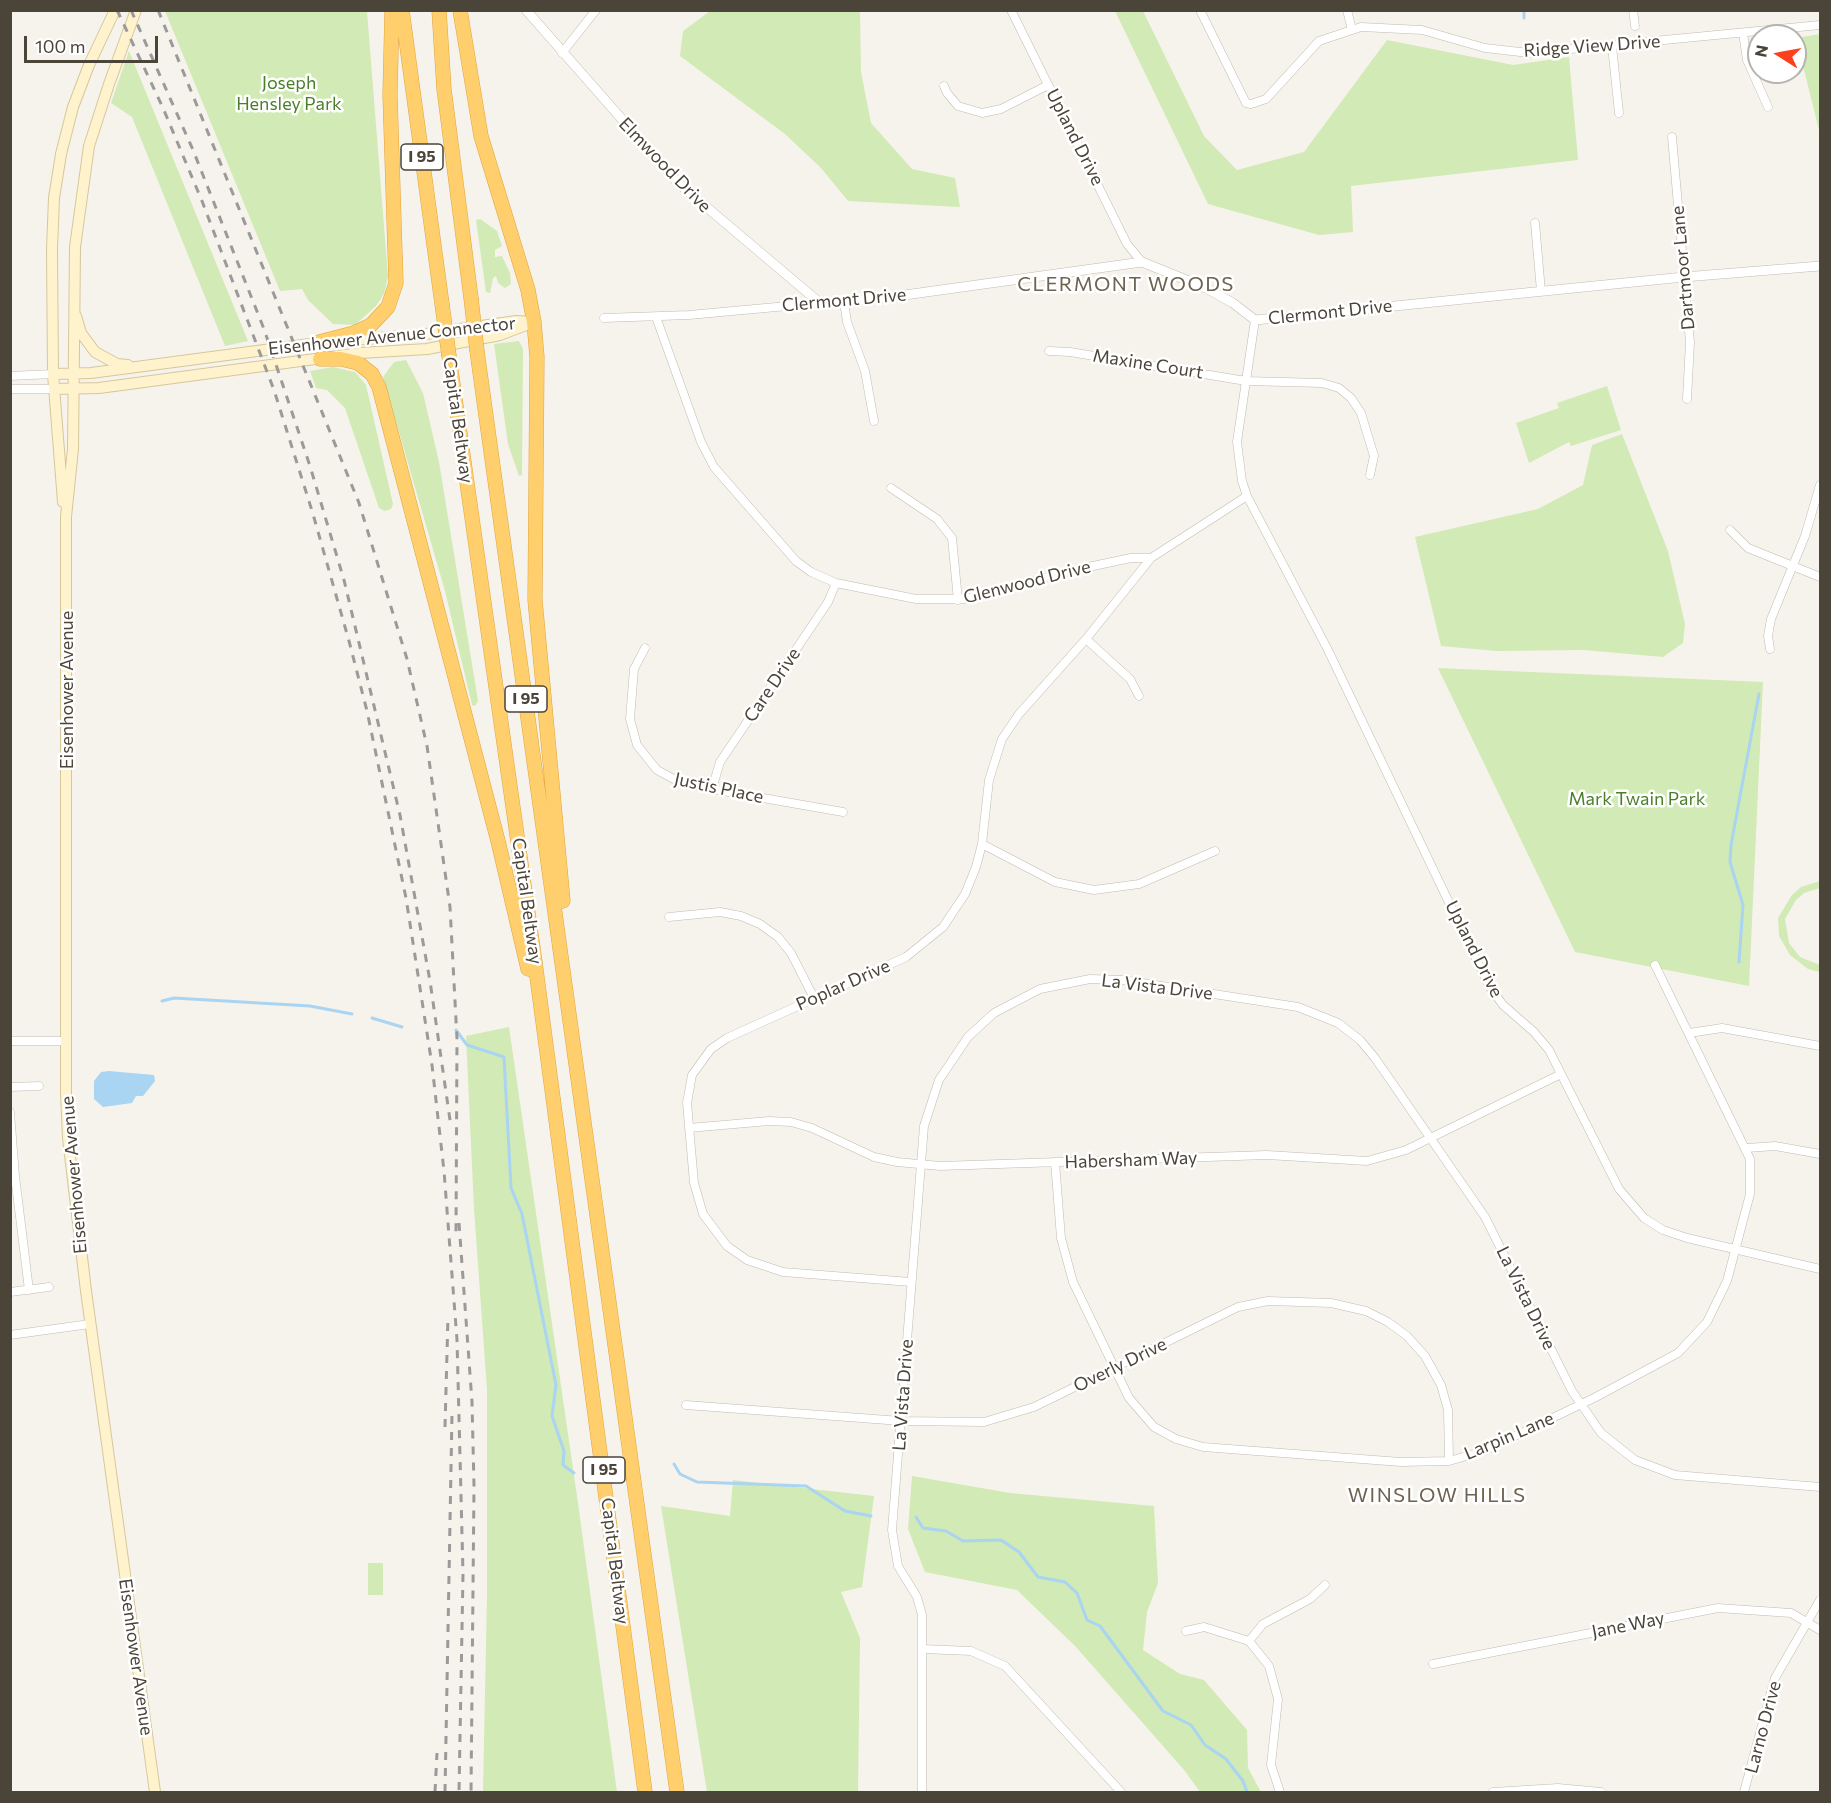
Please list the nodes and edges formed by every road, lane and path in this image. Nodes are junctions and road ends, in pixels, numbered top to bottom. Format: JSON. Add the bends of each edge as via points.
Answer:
{"nodes":[{"id":1,"x":115,"y":10,"type":"edge"},
{"id":2,"x":136,"y":10,"type":"edge"},
{"id":3,"x":392,"y":10,"type":"edge"},
{"id":4,"x":402,"y":10,"type":"edge"},
{"id":5,"x":439,"y":10,"type":"edge"},
{"id":6,"x":460,"y":10,"type":"edge"},
{"id":7,"x":526,"y":10,"type":"edge"},
{"id":8,"x":596,"y":10,"type":"edge"},
{"id":9,"x":1011,"y":10,"type":"edge"},
{"id":10,"x":1200,"y":10,"type":"edge"},
{"id":11,"x":1347,"y":10,"type":"edge"},
{"id":12,"x":1633,"y":10,"type":"edge"},
{"id":13,"x":1821,"y":25,"type":"edge"},
{"id":14,"x":1635,"y":26,"type":"dead end"},
{"id":15,"x":1352,"y":30,"type":"junction"},
{"id":16,"x":1743,"y":33,"type":"junction"},
{"id":17,"x":1612,"y":46,"type":"junction"},
{"id":18,"x":562,"y":53,"type":"junction"},
{"id":19,"x":1048,"y":85,"type":"junction"},
{"id":20,"x":944,"y":86,"type":"dead end"},
{"id":21,"x":1768,"y":107,"type":"dead end"},
{"id":22,"x":1619,"y":113,"type":"dead end"},
{"id":23,"x":1672,"y":137,"type":"dead end"},
{"id":24,"x":1535,"y":223,"type":"dead end"},
{"id":25,"x":1142,"y":262,"type":"junction"},
{"id":26,"x":1821,"y":266,"type":"edge"},
{"id":27,"x":1684,"y":277,"type":"junction"},
{"id":28,"x":1541,"y":291,"type":"junction"},
{"id":29,"x":73,"y":300,"type":"junction"},
{"id":30,"x":844,"y":302,"type":"junction"},
{"id":31,"x":820,"y":303,"type":"junction"},
{"id":32,"x":656,"y":317,"type":"junction"},
{"id":33,"x":604,"y":318,"type":"dead end"},
{"id":34,"x":1255,"y":320,"type":"junction"},
{"id":35,"x":534,"y":322,"type":"junction"},
{"id":36,"x":319,"y":342,"type":"junction"},
{"id":37,"x":1049,"y":351,"type":"dead end"},
{"id":38,"x":320,"y":359,"type":"junction"},
{"id":39,"x":140,"y":367,"type":"junction"},
{"id":40,"x":53,"y":374,"type":"junction"},
{"id":41,"x":73,"y":374,"type":"junction"},
{"id":42,"x":10,"y":376,"type":"edge"},
{"id":43,"x":1246,"y":381,"type":"junction"},
{"id":44,"x":10,"y":389,"type":"edge"},
{"id":45,"x":54,"y":389,"type":"junction"},
{"id":46,"x":73,"y":389,"type":"junction"},
{"id":47,"x":1687,"y":399,"type":"dead end"},
{"id":48,"x":874,"y":422,"type":"dead end"},
{"id":49,"x":1370,"y":475,"type":"dead end"},
{"id":50,"x":1821,"y":485,"type":"edge"},
{"id":51,"x":891,"y":488,"type":"dead end"},
{"id":52,"x":1247,"y":496,"type":"junction"},
{"id":53,"x":66,"y":517,"type":"junction"},
{"id":54,"x":1730,"y":530,"type":"dead end"},
{"id":55,"x":1151,"y":558,"type":"junction"},
{"id":56,"x":1793,"y":567,"type":"junction"},
{"id":57,"x":1821,"y":577,"type":"edge"},
{"id":58,"x":836,"y":583,"type":"junction"},
{"id":59,"x":958,"y":600,"type":"junction"},
{"id":60,"x":1086,"y":639,"type":"junction"},
{"id":61,"x":645,"y":648,"type":"dead end"},
{"id":62,"x":1770,"y":649,"type":"dead end"},
{"id":63,"x":1139,"y":696,"type":"dead end"},
{"id":64,"x":712,"y":789,"type":"junction"},
{"id":65,"x":843,"y":812,"type":"dead end"},
{"id":66,"x":982,"y":844,"type":"junction"},
{"id":67,"x":1215,"y":851,"type":"dead end"},
{"id":68,"x":669,"y":917,"type":"dead end"},
{"id":69,"x":1655,"y":965,"type":"dead end"},
{"id":70,"x":814,"y":998,"type":"junction"},
{"id":71,"x":1689,"y":1032,"type":"junction"},
{"id":72,"x":10,"y":1041,"type":"edge"},
{"id":73,"x":66,"y":1041,"type":"junction"},
{"id":74,"x":575,"y":1046,"type":"junction"},
{"id":75,"x":1821,"y":1046,"type":"edge"},
{"id":76,"x":1561,"y":1074,"type":"junction"},
{"id":77,"x":39,"y":1086,"type":"dead end"},
{"id":78,"x":10,"y":1087,"type":"edge"},
{"id":79,"x":10,"y":1112,"type":"edge"},
{"id":80,"x":689,"y":1128,"type":"junction"},
{"id":81,"x":1430,"y":1139,"type":"junction"},
{"id":82,"x":560,"y":1148,"type":"junction"},
{"id":83,"x":1747,"y":1148,"type":"junction"},
{"id":84,"x":1821,"y":1154,"type":"edge"},
{"id":85,"x":1054,"y":1162,"type":"junction"},
{"id":86,"x":920,"y":1165,"type":"junction"},
{"id":87,"x":1736,"y":1248,"type":"junction"},
{"id":88,"x":1821,"y":1269,"type":"edge"},
{"id":89,"x":911,"y":1282,"type":"junction"},
{"id":90,"x":49,"y":1287,"type":"dead end"},
{"id":91,"x":29,"y":1290,"type":"junction"},
{"id":92,"x":10,"y":1292,"type":"edge"},
{"id":93,"x":90,"y":1324,"type":"junction"},
{"id":94,"x":10,"y":1335,"type":"edge"},
{"id":95,"x":1114,"y":1368,"type":"junction"},
{"id":96,"x":1581,"y":1404,"type":"junction"},
{"id":97,"x":686,"y":1405,"type":"dead end"},
{"id":98,"x":901,"y":1421,"type":"junction"},
{"id":99,"x":1449,"y":1461,"type":"junction"},
{"id":100,"x":1821,"y":1487,"type":"edge"},
{"id":101,"x":1325,"y":1585,"type":"dead end"},
{"id":102,"x":1821,"y":1600,"type":"edge"},
{"id":103,"x":1807,"y":1622,"type":"junction"},
{"id":104,"x":1821,"y":1630,"type":"edge"},
{"id":105,"x":1186,"y":1631,"type":"dead end"},
{"id":106,"x":1250,"y":1641,"type":"junction"},
{"id":107,"x":922,"y":1649,"type":"junction"},
{"id":108,"x":1433,"y":1664,"type":"dead end"},
{"id":109,"x":155,"y":1792,"type":"edge"},
{"id":110,"x":645,"y":1792,"type":"edge"},
{"id":111,"x":677,"y":1792,"type":"edge"},
{"id":112,"x":922,"y":1792,"type":"edge"},
{"id":113,"x":1121,"y":1792,"type":"edge"},
{"id":114,"x":1280,"y":1792,"type":"edge"},
{"id":115,"x":1493,"y":1792,"type":"edge"},
{"id":116,"x":1601,"y":1792,"type":"edge"},
{"id":117,"x":1744,"y":1792,"type":"edge"}],
"edges":[{"from":1,"to":40,"type":"main road","name":"Eisenhower Avenue","via":[[80,86],[58,171],[52,232]]},
{"from":2,"to":29,"type":"main road","name":"Eisenhower Avenue","via":[[89,146],[77,220]]},
{"from":3,"to":36,"type":"highway","via":[[390,95],[396,283],[387,307],[370,325]]},
{"from":4,"to":82,"type":"highway","name":"Capital Beltway","number":"I 95","bridge":true},
{"from":5,"to":74,"type":"highway","name":"Capital Beltway","number":"I 95","bridge":true,"via":[[444,89],[477,351]]},
{"from":6,"to":35,"type":"highway","via":[[481,136]]},
{"from":7,"to":18,"type":"street","name":"Elmwood Drive"},
{"from":8,"to":18,"type":"street"},
{"from":9,"to":19,"type":"street","name":"Upland Drive"},
{"from":10,"to":15,"type":"street","name":"Ridge View Drive","via":[[1246,103],[1251,104],[1266,99],[1320,41]]},
{"from":11,"to":15,"type":"street"},
{"from":12,"to":14,"type":"street"},
{"from":13,"to":16,"type":"street","name":"Ridge View Drive"},
{"from":15,"to":17,"type":"street","name":"Ridge View Drive","via":[[1422,30],[1507,52]]},
{"from":16,"to":17,"type":"street","name":"Ridge View Drive"},
{"from":16,"to":21,"type":"street","via":[[1747,60]]},
{"from":17,"to":22,"type":"street"},
{"from":18,"to":31,"type":"street","name":"Elmwood Drive","via":[[678,183]]},
{"from":19,"to":20,"type":"street","via":[[1001,109],[982,113],[958,106]]},
{"from":19,"to":25,"type":"street","name":"Upland Drive","via":[[1127,244]]},
{"from":23,"to":27,"type":"street","name":"Dartmoor Lane"},
{"from":24,"to":28,"type":"street"},
{"from":25,"to":30,"type":"street","name":"Clermont Drive"},
{"from":25,"to":34,"type":"street","name":"Clermont Drive","via":[[1206,288]]},
{"from":26,"to":27,"type":"street","name":"Clermont Drive"},
{"from":27,"to":28,"type":"street","name":"Clermont Drive"},
{"from":27,"to":47,"type":"street","name":"Dartmoor Lane","via":[[1690,350]]},
{"from":28,"to":34,"type":"street","name":"Clermont Drive"},
{"from":29,"to":39,"type":"main road","via":[[81,333],[95,352],[117,364]]},
{"from":29,"to":41,"type":"main road","name":"Eisenhower Avenue"},
{"from":30,"to":31,"type":"street","name":"Clermont Drive"},
{"from":30,"to":48,"type":"street","via":[[865,371]]},
{"from":31,"to":32,"type":"street","name":"Clermont Drive"},
{"from":32,"to":33,"type":"street","name":"Clermont Drive"},
{"from":32,"to":58,"type":"street","name":"Glenwood Drive","via":[[701,442],[714,467],[796,561]]},
{"from":34,"to":43,"type":"street"},
{"from":35,"to":36,"type":"main road","name":"Eisenhower Avenue Connector"},
{"from":35,"to":38,"type":"main road","name":"Eisenhower Avenue Connector","via":[[517,330],[460,343]]},
{"from":35,"to":74,"type":"highway","via":[[535,600]]},
{"from":36,"to":39,"type":"main road","name":"Eisenhower Avenue Connector"},
{"from":37,"to":43,"type":"street","name":"Maxine Court"},
{"from":38,"to":46,"type":"main road","name":"Eisenhower Avenue Connector"},
{"from":38,"to":82,"type":"highway","via":[[358,363],[372,374],[379,387],[498,841],[531,980]]},
{"from":39,"to":41,"type":"main road","name":"Eisenhower Avenue Connector"},
{"from":40,"to":41,"type":"main road","name":"Eisenhower Avenue Connector"},
{"from":40,"to":42,"type":"street"},
{"from":40,"to":45,"type":"main road","name":"Eisenhower Avenue"},
{"from":41,"to":46,"type":"main road","name":"Eisenhower Avenue"},
{"from":43,"to":49,"type":"street","name":"Maxine Court","via":[[1322,383],[1340,388],[1360,413],[1374,456]]},
{"from":43,"to":52,"type":"street","via":[[1237,442]]},
{"from":44,"to":45,"type":"street"},
{"from":45,"to":46,"type":"main road","name":"Eisenhower Avenue Connector"},
{"from":45,"to":53,"type":"main road","name":"Eisenhower Avenue"},
{"from":46,"to":53,"type":"main road","name":"Eisenhower Avenue","via":[[73,449]]},
{"from":50,"to":56,"type":"street"},
{"from":51,"to":59,"type":"street","via":[[937,519],[952,538]]},
{"from":52,"to":55,"type":"street","name":"Glenwood Drive"},
{"from":52,"to":76,"type":"street","name":"Upland Drive","via":[[1328,650],[1489,986],[1503,1005],[1542,1041]]},
{"from":53,"to":73,"type":"main road","name":"Eisenhower Avenue"},
{"from":54,"to":56,"type":"street","via":[[1748,548]]},
{"from":55,"to":59,"type":"street","name":"Glenwood Drive","via":[[1131,558],[1074,570]]},
{"from":55,"to":60,"type":"street","name":"Poplar Drive"},
{"from":56,"to":57,"type":"street"},
{"from":56,"to":62,"type":"street","via":[[1768,627]]},
{"from":58,"to":59,"type":"street","name":"Glenwood Drive","via":[[916,598]]},
{"from":58,"to":64,"type":"street","name":"Care Drive","via":[[828,602],[720,762]]},
{"from":60,"to":63,"type":"street","via":[[1130,679]]},
{"from":60,"to":66,"type":"street","name":"Poplar Drive","via":[[1018,714],[1002,739],[989,780]]},
{"from":61,"to":64,"type":"street","name":"Justis Place","via":[[636,661],[633,678],[630,719],[637,745],[649,763],[665,776]]},
{"from":64,"to":65,"type":"street","name":"Justis Place"},
{"from":66,"to":67,"type":"street","via":[[1055,882],[1094,890],[1139,884]]},
{"from":66,"to":70,"type":"street","name":"Poplar Drive","via":[[965,894],[933,938],[906,957]]},
{"from":68,"to":70,"type":"street","via":[[720,912],[760,924],[791,953]]},
{"from":69,"to":71,"type":"street","name":"Larpin Lane"},
{"from":70,"to":80,"type":"street","name":"Poplar Drive","via":[[711,1049],[696,1067],[689,1086]]},
{"from":71,"to":75,"type":"street","via":[[1722,1028]]},
{"from":71,"to":83,"type":"street","name":"Larpin Lane"},
{"from":72,"to":73,"type":"street"},
{"from":73,"to":93,"type":"main road","name":"Eisenhower Avenue","via":[[68,1138]]},
{"from":74,"to":111,"type":"highway","name":"Capital Beltway","number":"I 95"},
{"from":76,"to":81,"type":"street","name":"Habersham Way"},
{"from":76,"to":87,"type":"street","name":"Upland Drive","via":[[1619,1189],[1636,1211],[1671,1234]]},
{"from":77,"to":78,"type":"street"},
{"from":79,"to":91,"type":"street"},
{"from":80,"to":86,"type":"street","name":"Habersham Way","via":[[769,1120],[791,1122],[874,1156]]},
{"from":80,"to":89,"type":"street","name":"Poplar Drive","via":[[700,1206],[716,1234],[738,1255],[783,1272]]},
{"from":81,"to":85,"type":"street","name":"Habersham Way","via":[[1392,1156],[1367,1161],[1267,1155]]},
{"from":81,"to":86,"type":"street","name":"La Vista Drive","via":[[1369,1049],[1326,1016],[1288,1005],[1123,980],[1090,979],[1057,984],[1024,996],[994,1013],[968,1037],[947,1065],[933,1094],[924,1126]]},
{"from":81,"to":96,"type":"street","name":"La Vista Drive","via":[[1497,1239]]},
{"from":82,"to":110,"type":"highway","name":"Capital Beltway","number":"I 95"},
{"from":83,"to":84,"type":"street","via":[[1774,1146]]},
{"from":83,"to":87,"type":"street","name":"Larpin Lane","via":[[1752,1182]]},
{"from":85,"to":86,"type":"street","name":"Habersham Way"},
{"from":85,"to":95,"type":"street","name":"Larpin Lane","via":[[1067,1262],[1079,1298]]},
{"from":86,"to":89,"type":"street","name":"La Vista Drive"},
{"from":87,"to":88,"type":"street","name":"Upland Drive"},
{"from":87,"to":96,"type":"street","name":"Larpin Lane","via":[[1720,1300],[1692,1341],[1660,1365]]},
{"from":89,"to":98,"type":"street","name":"La Vista Drive"},
{"from":90,"to":91,"type":"street"},
{"from":91,"to":92,"type":"street"},
{"from":93,"to":94,"type":"street"},
{"from":93,"to":109,"type":"main road","name":"Eisenhower Avenue"},
{"from":95,"to":98,"type":"street","name":"Overly Drive","via":[[1001,1419],[961,1424]]},
{"from":95,"to":99,"type":"street","name":"Larpin Lane","via":[[1144,1418],[1164,1434],[1189,1444],[1401,1462]]},
{"from":95,"to":99,"type":"street","name":"Overly Drive","via":[[1226,1312],[1251,1304],[1285,1300],[1354,1307],[1397,1328],[1431,1365],[1448,1410]]},
{"from":96,"to":99,"type":"street","name":"Larpin Lane","via":[[1496,1446]]},
{"from":96,"to":100,"type":"street","name":"La Vista Drive","via":[[1611,1443],[1635,1460],[1661,1471],[1690,1477]]},
{"from":97,"to":98,"type":"street","name":"Overly Drive"},
{"from":98,"to":107,"type":"street","name":"La Vista Drive","via":[[893,1546],[898,1566],[917,1597],[922,1616]]},
{"from":101,"to":106,"type":"street","via":[[1310,1599],[1263,1624]]},
{"from":102,"to":103,"type":"street","name":"Larno Drive"},
{"from":103,"to":104,"type":"street","name":"Jane Way"},
{"from":103,"to":108,"type":"street","name":"Jane Way","via":[[1791,1612],[1718,1608]]},
{"from":103,"to":117,"type":"street","name":"Larno Drive","via":[[1775,1678]]},
{"from":105,"to":106,"type":"street","via":[[1204,1628]]},
{"from":106,"to":114,"type":"street","via":[[1269,1666],[1278,1699],[1271,1765]]},
{"from":107,"to":112,"type":"street","name":"La Vista Drive"},
{"from":107,"to":113,"type":"street","via":[[971,1651],[1005,1666]]},
{"from":115,"to":116,"type":"street","via":[[1532,1788]]}]}
